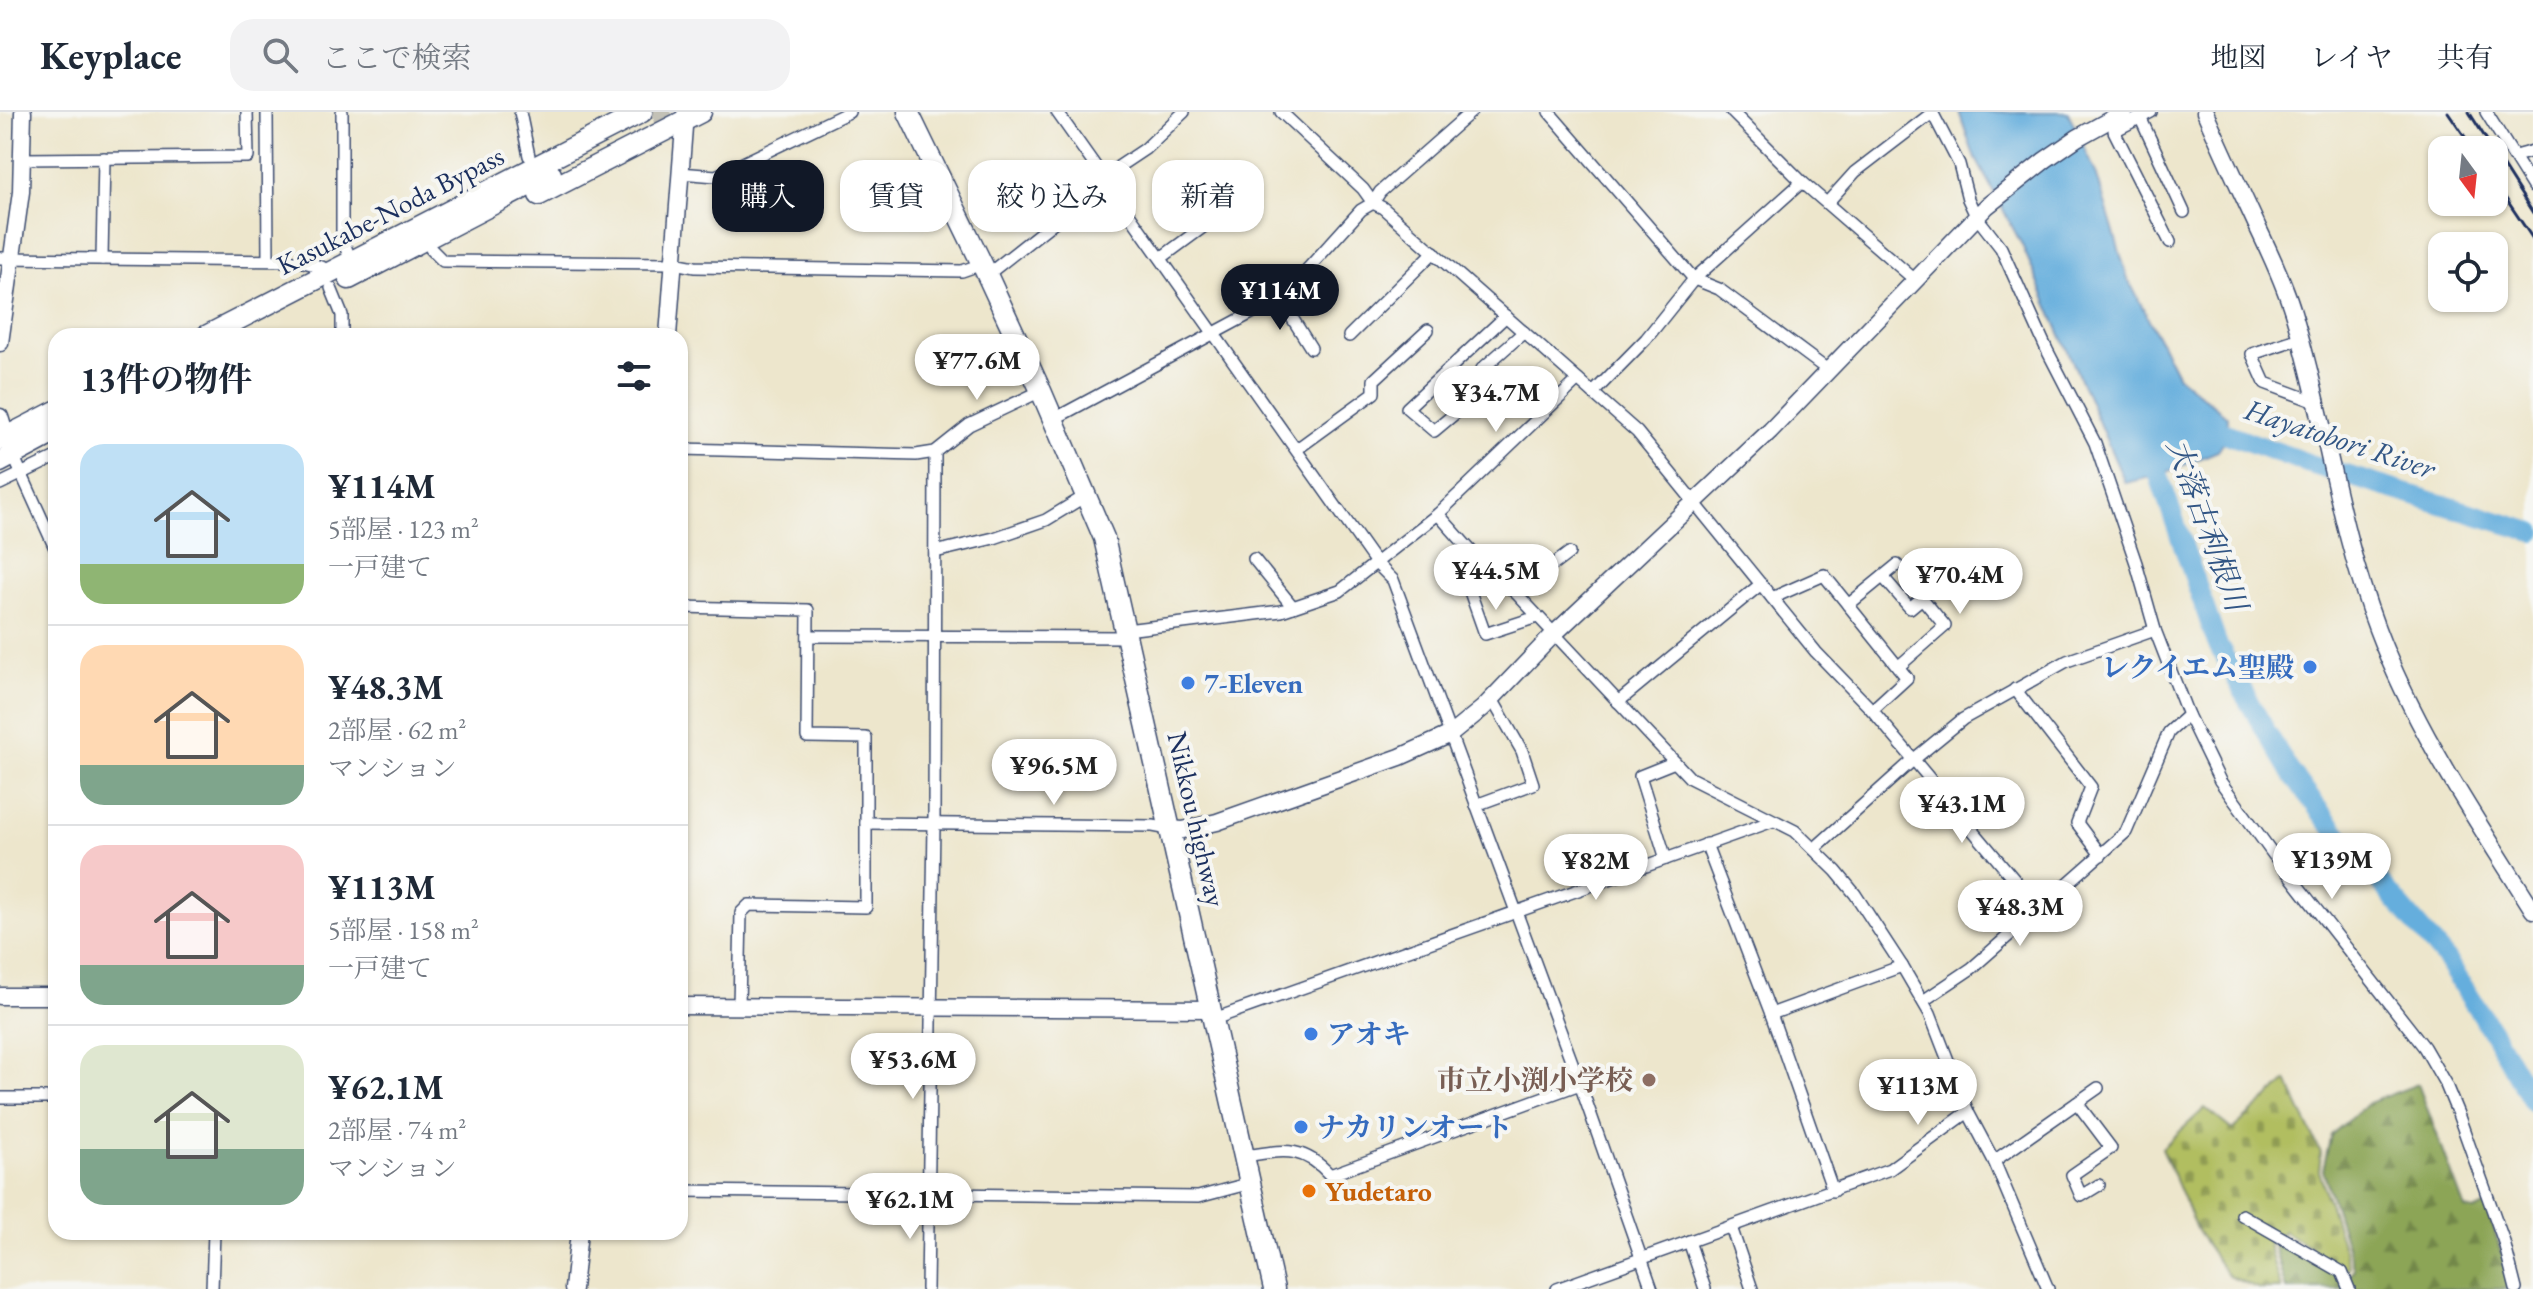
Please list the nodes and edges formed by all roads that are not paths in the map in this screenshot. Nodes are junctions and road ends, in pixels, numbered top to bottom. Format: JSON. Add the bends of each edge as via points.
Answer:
{"nodes":[{"id":1,"x":23,"y":112,"type":"edge"},
{"id":2,"x":247,"y":112,"type":"edge"},
{"id":3,"x":267,"y":112,"type":"edge"},
{"id":4,"x":342,"y":112,"type":"edge"},
{"id":5,"x":520,"y":112,"type":"edge"},
{"id":6,"x":616,"y":112,"type":"edge"},
{"id":7,"x":849,"y":112,"type":"edge"},
{"id":8,"x":908,"y":112,"type":"edge"},
{"id":9,"x":1057,"y":112,"type":"edge"},
{"id":10,"x":1184,"y":112,"type":"edge"},
{"id":11,"x":1281,"y":112,"type":"edge"},
{"id":12,"x":1549,"y":112,"type":"edge"},
{"id":13,"x":1732,"y":112,"type":"edge"},
{"id":14,"x":1932,"y":112,"type":"edge"},
{"id":15,"x":2205,"y":112,"type":"edge"},
{"id":16,"x":2486,"y":112,"type":"edge"},
{"id":17,"x":1464,"y":114,"type":"edge"},
{"id":18,"x":2138,"y":114,"type":"edge"},
{"id":19,"x":690,"y":115,"type":"edge"},
{"id":20,"x":648,"y":116,"type":"edge"},
{"id":21,"x":2533,"y":151,"type":"edge"},
{"id":22,"x":529,"y":156,"type":"junction"},
{"id":23,"x":2515,"y":156,"type":"junction"},
{"id":24,"x":104,"y":158,"type":"junction"},
{"id":25,"x":23,"y":159,"type":"junction"},
{"id":26,"x":1091,"y":160,"type":"edge"},
{"id":27,"x":1130,"y":160,"type":"edge"},
{"id":28,"x":680,"y":173,"type":"junction"},
{"id":29,"x":1802,"y":182,"type":"junction"},
{"id":30,"x":2533,"y":187,"type":"edge"},
{"id":31,"x":1373,"y":203,"type":"junction"},
{"id":32,"x":1827,"y":203,"type":"junction"},
{"id":33,"x":1982,"y":211,"type":"junction"},
{"id":34,"x":2184,"y":212,"type":"dead end"},
{"id":35,"x":1136,"y":223,"type":"edge"},
{"id":36,"x":1034,"y":232,"type":"edge"},
{"id":37,"x":1196,"y":232,"type":"edge"},
{"id":38,"x":2170,"y":242,"type":"dead end"},
{"id":39,"x":431,"y":249,"type":"junction"},
{"id":40,"x":1434,"y":252,"type":"junction"},
{"id":41,"x":348,"y":253,"type":"junction"},
{"id":42,"x":6,"y":258,"type":"edge"},
{"id":43,"x":1161,"y":258,"type":"junction"},
{"id":44,"x":102,"y":259,"type":"junction"},
{"id":45,"x":268,"y":260,"type":"junction"},
{"id":46,"x":674,"y":263,"type":"junction"},
{"id":47,"x":322,"y":267,"type":"junction"},
{"id":48,"x":985,"y":269,"type":"junction"},
{"id":49,"x":1237,"y":274,"type":"dead end"},
{"id":50,"x":1694,"y":279,"type":"junction"},
{"id":51,"x":1915,"y":280,"type":"junction"},
{"id":52,"x":336,"y":285,"type":"junction"},
{"id":53,"x":1279,"y":297,"type":"junction"},
{"id":54,"x":1262,"y":308,"type":"junction"},
{"id":55,"x":1506,"y":316,"type":"junction"},
{"id":56,"x":219,"y":328,"type":"edge"},
{"id":57,"x":222,"y":328,"type":"edge"},
{"id":58,"x":253,"y":328,"type":"edge"},
{"id":59,"x":342,"y":328,"type":"edge"},
{"id":60,"x":669,"y":328,"type":"edge"},
{"id":61,"x":1428,"y":330,"type":"dead end"},
{"id":62,"x":1524,"y":332,"type":"junction"},
{"id":63,"x":1214,"y":334,"type":"junction"},
{"id":64,"x":1349,"y":336,"type":"dead end"},
{"id":65,"x":2300,"y":338,"type":"junction"},
{"id":66,"x":0,"y":343,"type":"edge"},
{"id":67,"x":1311,"y":348,"type":"dead end"},
{"id":68,"x":1829,"y":371,"type":"junction"},
{"id":69,"x":1578,"y":380,"type":"junction"},
{"id":70,"x":1041,"y":391,"type":"junction"},
{"id":71,"x":1593,"y":393,"type":"junction"},
{"id":72,"x":2316,"y":402,"type":"junction"},
{"id":73,"x":48,"y":417,"type":"edge"},
{"id":74,"x":1054,"y":419,"type":"junction"},
{"id":75,"x":48,"y":434,"type":"edge"},
{"id":76,"x":7,"y":447,"type":"edge"},
{"id":77,"x":688,"y":449,"type":"edge"},
{"id":78,"x":1297,"y":449,"type":"junction"},
{"id":79,"x":935,"y":452,"type":"junction"},
{"id":80,"x":48,"y":455,"type":"edge"},
{"id":81,"x":0,"y":484,"type":"edge"},
{"id":82,"x":1087,"y":495,"type":"junction"},
{"id":83,"x":1694,"y":503,"type":"junction"},
{"id":84,"x":1438,"y":514,"type":"junction"},
{"id":85,"x":48,"y":533,"type":"edge"},
{"id":86,"x":935,"y":552,"type":"junction"},
{"id":87,"x":1569,"y":553,"type":"dead end"},
{"id":88,"x":1254,"y":559,"type":"dead end"},
{"id":89,"x":1376,"y":563,"type":"junction"},
{"id":90,"x":1897,"y":565,"type":"dead end"},
{"id":91,"x":1487,"y":569,"type":"junction"},
{"id":92,"x":1883,"y":577,"type":"junction"},
{"id":93,"x":1761,"y":584,"type":"junction"},
{"id":94,"x":1516,"y":593,"type":"junction"},
{"id":95,"x":1772,"y":598,"type":"junction"},
{"id":96,"x":1848,"y":605,"type":"junction"},
{"id":97,"x":688,"y":607,"type":"edge"},
{"id":98,"x":1293,"y":607,"type":"junction"},
{"id":99,"x":1537,"y":617,"type":"junction"},
{"id":100,"x":2155,"y":630,"type":"junction"},
{"id":101,"x":1126,"y":634,"type":"junction"},
{"id":102,"x":1553,"y":635,"type":"junction"},
{"id":103,"x":808,"y":636,"type":"junction"},
{"id":104,"x":934,"y":638,"type":"junction"},
{"id":105,"x":1898,"y":667,"type":"junction"},
{"id":106,"x":2015,"y":689,"type":"junction"},
{"id":107,"x":1492,"y":699,"type":"junction"},
{"id":108,"x":1618,"y":702,"type":"junction"},
{"id":109,"x":1872,"y":710,"type":"junction"},
{"id":110,"x":2188,"y":715,"type":"junction"},
{"id":111,"x":1451,"y":734,"type":"junction"},
{"id":112,"x":1913,"y":760,"type":"junction"},
{"id":113,"x":1675,"y":762,"type":"junction"},
{"id":114,"x":1476,"y":805,"type":"junction"},
{"id":115,"x":1773,"y":821,"type":"junction"},
{"id":116,"x":866,"y":823,"type":"junction"},
{"id":117,"x":934,"y":824,"type":"junction"},
{"id":118,"x":1169,"y":829,"type":"junction"},
{"id":119,"x":1706,"y":844,"type":"junction"},
{"id":120,"x":1814,"y":849,"type":"junction"},
{"id":121,"x":2101,"y":855,"type":"junction"},
{"id":122,"x":1666,"y":859,"type":"junction"},
{"id":123,"x":2038,"y":908,"type":"junction"},
{"id":124,"x":2533,"y":910,"type":"edge"},
{"id":125,"x":1515,"y":913,"type":"junction"},
{"id":126,"x":1902,"y":966,"type":"junction"},
{"id":127,"x":0,"y":996,"type":"edge"},
{"id":128,"x":48,"y":996,"type":"edge"},
{"id":129,"x":1923,"y":1001,"type":"junction"},
{"id":130,"x":688,"y":1006,"type":"edge"},
{"id":131,"x":739,"y":1006,"type":"junction"},
{"id":132,"x":932,"y":1008,"type":"junction"},
{"id":133,"x":1213,"y":1014,"type":"junction"},
{"id":134,"x":1771,"y":1014,"type":"junction"},
{"id":135,"x":1580,"y":1084,"type":"junction"},
{"id":136,"x":2098,"y":1088,"type":"dead end"},
{"id":137,"x":0,"y":1098,"type":"edge"},
{"id":138,"x":48,"y":1098,"type":"edge"},
{"id":139,"x":2077,"y":1103,"type":"junction"},
{"id":140,"x":1968,"y":1112,"type":"junction"},
{"id":141,"x":1245,"y":1156,"type":"junction"},
{"id":142,"x":1994,"y":1161,"type":"junction"},
{"id":143,"x":1251,"y":1183,"type":"junction"},
{"id":144,"x":2099,"y":1185,"type":"dead end"},
{"id":145,"x":688,"y":1191,"type":"edge"},
{"id":146,"x":1833,"y":1191,"type":"junction"},
{"id":147,"x":929,"y":1194,"type":"junction"},
{"id":148,"x":2242,"y":1215,"type":"dead end"},
{"id":149,"x":1731,"y":1227,"type":"junction"},
{"id":150,"x":214,"y":1240,"type":"edge"},
{"id":151,"x":578,"y":1240,"type":"edge"},
{"id":152,"x":1689,"y":1241,"type":"junction"},
{"id":153,"x":1642,"y":1258,"type":"junction"},
{"id":154,"x":212,"y":1289,"type":"edge"},
{"id":155,"x":573,"y":1289,"type":"edge"},
{"id":156,"x":927,"y":1289,"type":"edge"},
{"id":157,"x":1274,"y":1289,"type":"edge"},
{"id":158,"x":1557,"y":1289,"type":"edge"},
{"id":159,"x":1652,"y":1289,"type":"edge"},
{"id":160,"x":1705,"y":1289,"type":"edge"},
{"id":161,"x":1752,"y":1289,"type":"edge"},
{"id":162,"x":2048,"y":1289,"type":"edge"},
{"id":163,"x":2349,"y":1289,"type":"edge"},
{"id":164,"x":2516,"y":1289,"type":"edge"}],
"edges":[{"from":1,"to":25,"type":"street"},
{"from":2,"to":24,"type":"street","via":[[248,157]]},
{"from":3,"to":45,"type":"street"},
{"from":4,"to":41,"type":"street","via":[[342,239]]},
{"from":5,"to":22,"type":"street"},
{"from":6,"to":22,"type":"highway"},
{"from":7,"to":28,"type":"street","via":[[716,176]]},
{"from":8,"to":48,"type":"highway","name":"Nikkou highway"},
{"from":9,"to":26,"type":"street"},
{"from":10,"to":27,"type":"street"},
{"from":11,"to":31,"type":"street"},
{"from":12,"to":50,"type":"street"},
{"from":13,"to":29,"type":"street"},
{"from":14,"to":32,"type":"street","via":[[1855,172]]},
{"from":14,"to":33,"type":"street","via":[[1959,164],[1968,199]]},
{"from":15,"to":65,"type":"street","via":[[2277,269]]},
{"from":16,"to":23,"type":"street"},
{"from":17,"to":31,"type":"street"},
{"from":18,"to":33,"type":"street","via":[[2056,152]]},
{"from":18,"to":34,"type":"street"},
{"from":18,"to":38,"type":"street","via":[[2114,131]]},
{"from":19,"to":28,"type":"street"},
{"from":19,"to":39,"type":"highway"},
{"from":20,"to":52,"type":"highway","name":"Kasukabe-Noda Bypass"},
{"from":20,"to":57,"type":"highway","name":"Kasukabe-Noda Bypass"},
{"from":21,"to":23,"type":"street"},
{"from":22,"to":41,"type":"highway"},
{"from":23,"to":30,"type":"street"},
{"from":24,"to":25,"type":"street"},
{"from":24,"to":44,"type":"street"},
{"from":25,"to":42,"type":"street"},
{"from":28,"to":46,"type":"street"},
{"from":29,"to":32,"type":"street"},
{"from":29,"to":50,"type":"street"},
{"from":31,"to":40,"type":"street"},
{"from":31,"to":53,"type":"street"},
{"from":32,"to":51,"type":"street"},
{"from":33,"to":51,"type":"street"},
{"from":33,"to":100,"type":"street","via":[[2095,443]]},
{"from":35,"to":43,"type":"street"},
{"from":36,"to":48,"type":"street"},
{"from":37,"to":43,"type":"street"},
{"from":39,"to":46,"type":"street","via":[[443,261]]},
{"from":39,"to":52,"type":"highway"},
{"from":40,"to":55,"type":"street"},
{"from":40,"to":64,"type":"street"},
{"from":41,"to":47,"type":"highway"},
{"from":42,"to":44,"type":"street"},
{"from":42,"to":66,"type":"street"},
{"from":43,"to":63,"type":"street"},
{"from":44,"to":45,"type":"street"},
{"from":45,"to":47,"type":"street"},
{"from":46,"to":48,"type":"street"},
{"from":46,"to":60,"type":"street"},
{"from":47,"to":56,"type":"highway"},
{"from":48,"to":70,"type":"highway","name":"Nikkou highway"},
{"from":49,"to":54,"type":"street"},
{"from":50,"to":68,"type":"street","via":[[1719,289]]},
{"from":50,"to":71,"type":"street"},
{"from":51,"to":68,"type":"street"},
{"from":52,"to":58,"type":"highway","name":"Kasukabe-Noda Bypass"},
{"from":52,"to":59,"type":"street"},
{"from":53,"to":54,"type":"street"},
{"from":53,"to":67,"type":"street"},
{"from":54,"to":63,"type":"street"},
{"from":55,"to":62,"type":"street"},
{"from":55,"to":62,"type":"street","via":[[1407,408],[1434,431],[1494,381],[1482,369]]},
{"from":61,"to":78,"type":"street","via":[[1374,380],[1374,393]]},
{"from":62,"to":69,"type":"street"},
{"from":63,"to":74,"type":"street"},
{"from":63,"to":78,"type":"street"},
{"from":65,"to":72,"type":"street"},
{"from":65,"to":72,"type":"street","via":[[2252,354],[2265,383]]},
{"from":68,"to":83,"type":"street"},
{"from":69,"to":71,"type":"street"},
{"from":69,"to":84,"type":"street"},
{"from":70,"to":74,"type":"highway","name":"Nikkou highway"},
{"from":70,"to":79,"type":"street","via":[[969,425]]},
{"from":71,"to":83,"type":"street","via":[[1637,432]]},
{"from":72,"to":124,"type":"street","via":[[2376,627],[2445,769]]},
{"from":73,"to":76,"type":"highway"},
{"from":74,"to":82,"type":"highway","name":"Nikkou highway"},
{"from":75,"to":76,"type":"highway"},
{"from":76,"to":80,"type":"street"},
{"from":76,"to":81,"type":"street"},
{"from":76,"to":85,"type":"street"},
{"from":77,"to":79,"type":"street"},
{"from":78,"to":89,"type":"street"},
{"from":79,"to":86,"type":"street"},
{"from":82,"to":86,"type":"street","via":[[1046,520]]},
{"from":82,"to":101,"type":"highway","name":"Nikkou highway","via":[[1104,538]]},
{"from":83,"to":93,"type":"street"},
{"from":83,"to":102,"type":"street"},
{"from":84,"to":89,"type":"street"},
{"from":84,"to":91,"type":"street"},
{"from":86,"to":104,"type":"street"},
{"from":87,"to":94,"type":"street"},
{"from":88,"to":98,"type":"street"},
{"from":89,"to":98,"type":"street","via":[[1340,591]]},
{"from":89,"to":111,"type":"street","via":[[1393,580]]},
{"from":90,"to":92,"type":"street"},
{"from":91,"to":94,"type":"street"},
{"from":91,"to":99,"type":"street","via":[[1468,586],[1485,634]]},
{"from":92,"to":96,"type":"street"},
{"from":92,"to":105,"type":"street","via":[[1910,608],[1922,598],[1945,626]]},
{"from":93,"to":95,"type":"street"},
{"from":93,"to":108,"type":"street"},
{"from":94,"to":99,"type":"street"},
{"from":95,"to":96,"type":"street","via":[[1824,575]]},
{"from":95,"to":109,"type":"street"},
{"from":96,"to":105,"type":"street"},
{"from":97,"to":103,"type":"street","via":[[808,610]]},
{"from":98,"to":101,"type":"street"},
{"from":99,"to":102,"type":"street"},
{"from":100,"to":106,"type":"street","via":[[2067,661]]},
{"from":100,"to":110,"type":"street"},
{"from":101,"to":104,"type":"street"},
{"from":101,"to":118,"type":"highway","name":"Nikkou highway"},
{"from":102,"to":107,"type":"street"},
{"from":102,"to":108,"type":"street"},
{"from":103,"to":104,"type":"street"},
{"from":103,"to":116,"type":"street","via":[[807,737],[866,738]]},
{"from":104,"to":117,"type":"street"},
{"from":105,"to":109,"type":"street","via":[[1907,678]]},
{"from":106,"to":112,"type":"street","via":[[1963,719]]},
{"from":106,"to":121,"type":"street","via":[[2091,787],[2077,823]]},
{"from":107,"to":111,"type":"street"},
{"from":107,"to":114,"type":"street","via":[[1522,751],[1533,784]]},
{"from":108,"to":113,"type":"street"},
{"from":109,"to":112,"type":"street"},
{"from":110,"to":121,"type":"street","via":[[2169,732],[2126,832]]},
{"from":110,"to":164,"type":"street","via":[[2220,781],[2424,1047],[2446,1085]]},
{"from":111,"to":114,"type":"street"},
{"from":111,"to":118,"type":"street","via":[[1217,822]]},
{"from":112,"to":120,"type":"street"},
{"from":112,"to":123,"type":"street"},
{"from":113,"to":115,"type":"street","via":[[1690,778]]},
{"from":113,"to":122,"type":"street","via":[[1640,776]]},
{"from":114,"to":125,"type":"street"},
{"from":115,"to":119,"type":"street"},
{"from":115,"to":120,"type":"street","via":[[1795,831]]},
{"from":116,"to":117,"type":"street"},
{"from":116,"to":131,"type":"street","via":[[866,907],[749,905],[741,913]]},
{"from":117,"to":118,"type":"street"},
{"from":117,"to":132,"type":"street"},
{"from":118,"to":133,"type":"highway","name":"Nikkou highway"},
{"from":119,"to":122,"type":"street"},
{"from":119,"to":134,"type":"street"},
{"from":120,"to":126,"type":"street","via":[[1855,894]]},
{"from":121,"to":123,"type":"street"},
{"from":122,"to":125,"type":"street"},
{"from":123,"to":129,"type":"street","via":[[1972,968]]},
{"from":125,"to":133,"type":"street"},
{"from":125,"to":135,"type":"street"},
{"from":126,"to":129,"type":"street"},
{"from":126,"to":134,"type":"street"},
{"from":127,"to":128,"type":"street"},
{"from":129,"to":140,"type":"street"},
{"from":130,"to":131,"type":"street"},
{"from":131,"to":132,"type":"street"},
{"from":132,"to":133,"type":"street"},
{"from":132,"to":147,"type":"street"},
{"from":133,"to":141,"type":"highway","name":"Nikkou highway"},
{"from":134,"to":146,"type":"street"},
{"from":135,"to":141,"type":"street","via":[[1330,1175],[1292,1150]]},
{"from":135,"to":153,"type":"street"},
{"from":136,"to":139,"type":"street"},
{"from":137,"to":138,"type":"street"},
{"from":139,"to":142,"type":"street"},
{"from":139,"to":144,"type":"street","via":[[2111,1148],[2072,1175],[2081,1196]]},
{"from":140,"to":142,"type":"street"},
{"from":140,"to":146,"type":"street","via":[[1890,1169]]},
{"from":141,"to":143,"type":"highway","name":"Nikkou highway"},
{"from":142,"to":162,"type":"street"},
{"from":143,"to":147,"type":"street","via":[[1198,1197]]},
{"from":143,"to":157,"type":"highway","name":"Nikkou highway"},
{"from":145,"to":147,"type":"street"},
{"from":146,"to":149,"type":"street"},
{"from":147,"to":156,"type":"street"},
{"from":148,"to":163,"type":"street","via":[[2342,1272]]},
{"from":149,"to":152,"type":"street"},
{"from":149,"to":161,"type":"street"},
{"from":150,"to":154,"type":"street"},
{"from":151,"to":155,"type":"street"},
{"from":152,"to":153,"type":"street"},
{"from":152,"to":160,"type":"street"},
{"from":153,"to":158,"type":"street"},
{"from":153,"to":159,"type":"street"}]}
